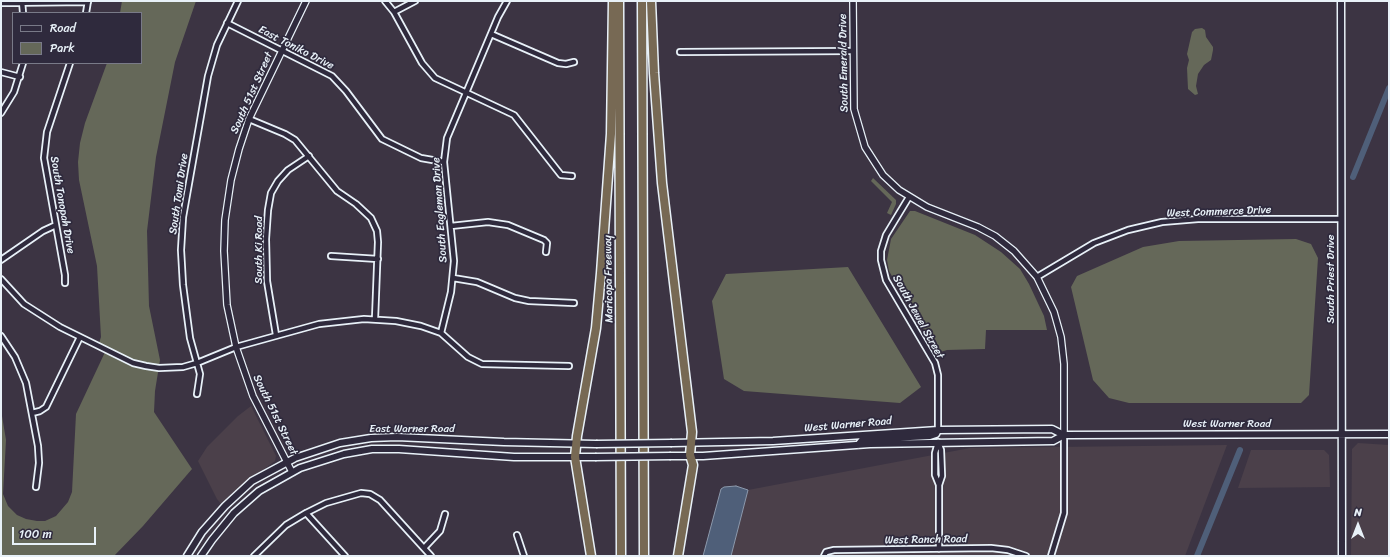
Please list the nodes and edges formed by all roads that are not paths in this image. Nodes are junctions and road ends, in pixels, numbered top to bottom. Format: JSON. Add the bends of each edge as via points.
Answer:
{"nodes":[{"id":1,"x":88,"y":1,"type":"edge"},
{"id":2,"x":238,"y":1,"type":"edge"},
{"id":3,"x":306,"y":1,"type":"edge"},
{"id":4,"x":385,"y":1,"type":"edge"},
{"id":5,"x":414,"y":1,"type":"edge"},
{"id":6,"x":507,"y":1,"type":"edge"},
{"id":7,"x":613,"y":1,"type":"edge"},
{"id":8,"x":619,"y":1,"type":"edge"},
{"id":9,"x":642,"y":1,"type":"edge"},
{"id":10,"x":651,"y":1,"type":"edge"},
{"id":11,"x":853,"y":1,"type":"edge"},
{"id":12,"x":1340,"y":1,"type":"edge"},
{"id":13,"x":22,"y":2,"type":"edge"},
{"id":14,"x":1,"y":3,"type":"edge"},
{"id":15,"x":23,"y":12,"type":"edge"},
{"id":16,"x":86,"y":12,"type":"edge"},
{"id":17,"x":394,"y":12,"type":"junction"},
{"id":18,"x":228,"y":24,"type":"junction"},
{"id":19,"x":491,"y":34,"type":"junction"},
{"id":20,"x":282,"y":50,"type":"junction"},
{"id":21,"x":853,"y":51,"type":"junction"},
{"id":22,"x":680,"y":52,"type":"dead end"},
{"id":23,"x":574,"y":62,"type":"dead end"},
{"id":24,"x":23,"y":64,"type":"edge"},
{"id":25,"x":70,"y":64,"type":"edge"},
{"id":26,"x":1,"y":72,"type":"edge"},
{"id":27,"x":20,"y":77,"type":"junction"},
{"id":28,"x":466,"y":93,"type":"junction"},
{"id":29,"x":1,"y":113,"type":"edge"},
{"id":30,"x":249,"y":119,"type":"junction"},
{"id":31,"x":308,"y":156,"type":"junction"},
{"id":32,"x":444,"y":162,"type":"junction"},
{"id":33,"x":572,"y":176,"type":"dead end"},
{"id":34,"x":909,"y":197,"type":"junction"},
{"id":35,"x":1341,"y":219,"type":"junction"},
{"id":36,"x":56,"y":225,"type":"junction"},
{"id":37,"x":451,"y":226,"type":"junction"},
{"id":38,"x":546,"y":252,"type":"dead end"},
{"id":39,"x":331,"y":256,"type":"dead end"},
{"id":40,"x":378,"y":258,"type":"junction"},
{"id":41,"x":1,"y":260,"type":"edge"},
{"id":42,"x":1037,"y":277,"type":"junction"},
{"id":43,"x":453,"y":278,"type":"junction"},
{"id":44,"x":1,"y":279,"type":"edge"},
{"id":45,"x":65,"y":283,"type":"dead end"},
{"id":46,"x":574,"y":303,"type":"dead end"},
{"id":47,"x":375,"y":319,"type":"junction"},
{"id":48,"x":441,"y":333,"type":"junction"},
{"id":49,"x":276,"y":335,"type":"junction"},
{"id":50,"x":1,"y":336,"type":"edge"},
{"id":51,"x":80,"y":337,"type":"junction"},
{"id":52,"x":236,"y":347,"type":"junction"},
{"id":53,"x":197,"y":363,"type":"junction"},
{"id":54,"x":569,"y":366,"type":"dead end"},
{"id":55,"x":197,"y":394,"type":"dead end"},
{"id":56,"x":32,"y":413,"type":"junction"},
{"id":57,"x":938,"y":430,"type":"junction"},
{"id":58,"x":1341,"y":434,"type":"junction"},
{"id":59,"x":1389,"y":434,"type":"edge"},
{"id":60,"x":1064,"y":435,"type":"junction"},
{"id":61,"x":383,"y":437,"type":"junction"},
{"id":62,"x":938,"y":442,"type":"junction"},
{"id":63,"x":576,"y":443,"type":"junction"},
{"id":64,"x":691,"y":443,"type":"junction"},
{"id":65,"x":632,"y":444,"type":"joint"},
{"id":66,"x":858,"y":445,"type":"junction"},
{"id":67,"x":384,"y":449,"type":"junction"},
{"id":68,"x":690,"y":455,"type":"junction"},
{"id":69,"x":633,"y":456,"type":"joint"},
{"id":70,"x":576,"y":457,"type":"junction"},
{"id":71,"x":286,"y":462,"type":"junction"},
{"id":72,"x":292,"y":472,"type":"junction"},
{"id":73,"x":36,"y":487,"type":"dead end"},
{"id":74,"x":306,"y":513,"type":"junction"},
{"id":75,"x":445,"y":514,"type":"dead end"},
{"id":76,"x":517,"y":535,"type":"dead end"},
{"id":77,"x":424,"y":548,"type":"junction"},
{"id":78,"x":939,"y":548,"type":"junction"},
{"id":79,"x":825,"y":554,"type":"edge"},
{"id":80,"x":187,"y":556,"type":"edge"},
{"id":81,"x":201,"y":556,"type":"edge"},
{"id":82,"x":254,"y":556,"type":"edge"},
{"id":83,"x":345,"y":556,"type":"edge"},
{"id":84,"x":431,"y":556,"type":"edge"},
{"id":85,"x":524,"y":556,"type":"edge"},
{"id":86,"x":591,"y":556,"type":"edge"},
{"id":87,"x":621,"y":556,"type":"edge"},
{"id":88,"x":644,"y":556,"type":"edge"},
{"id":89,"x":678,"y":556,"type":"edge"},
{"id":90,"x":1026,"y":556,"type":"edge"},
{"id":91,"x":1051,"y":556,"type":"edge"},
{"id":92,"x":1342,"y":556,"type":"edge"}],
"edges":[{"from":1,"to":13,"type":"street"},
{"from":1,"to":16,"type":"street"},
{"from":2,"to":18,"type":"street","name":"South Tomi Drive"},
{"from":3,"to":20,"type":"street","name":"South 51st Street"},
{"from":4,"to":17,"type":"street"},
{"from":5,"to":17,"type":"street"},
{"from":6,"to":19,"type":"street","name":"South Eagleman Drive"},
{"from":7,"to":63,"type":"highway","via":[[611,134],[598,313]]},
{"from":8,"to":87,"type":"highway","name":"Maricopa Freeway"},
{"from":9,"to":88,"type":"highway"},
{"from":10,"to":64,"type":"highway","via":[[662,183],[692,432]]},
{"from":11,"to":21,"type":"street","name":"South Emerald Drive"},
{"from":12,"to":35,"type":"main road","name":"South Priest Drive"},
{"from":13,"to":14,"type":"street"},
{"from":13,"to":15,"type":"street"},
{"from":17,"to":28,"type":"street","via":[[427,70],[445,84]]},
{"from":18,"to":20,"type":"street","name":"East Toniko Drive"},
{"from":18,"to":53,"type":"street","name":"South Tomi Drive","via":[[217,45],[208,76],[182,217],[182,285],[190,338]]},
{"from":19,"to":23,"type":"street","via":[[558,63]]},
{"from":19,"to":28,"type":"street","name":"South Eagleman Drive"},
{"from":20,"to":30,"type":"street","name":"South 51st Street"},
{"from":20,"to":32,"type":"street","name":"East Toniko Drive","via":[[332,76],[382,139],[421,158]]},
{"from":21,"to":22,"type":"street"},
{"from":21,"to":34,"type":"street","name":"South Emerald Drive","via":[[854,109],[865,147],[883,175]]},
{"from":24,"to":27,"type":"street"},
{"from":25,"to":36,"type":"street","name":"South Tonopah Drive","via":[[44,144],[45,172]]},
{"from":26,"to":27,"type":"street"},
{"from":27,"to":29,"type":"street"},
{"from":28,"to":32,"type":"street","name":"South Eagleman Drive","via":[[447,138]]},
{"from":28,"to":33,"type":"street","via":[[514,115],[561,175]]},
{"from":30,"to":31,"type":"street","via":[[295,140]]},
{"from":30,"to":52,"type":"street","name":"South 51st Street","via":[[231,180],[225,220],[224,280]]},
{"from":31,"to":40,"type":"street","via":[[336,191],[372,218],[377,231]]},
{"from":31,"to":49,"type":"street","name":"South Ki Road","via":[[288,170],[278,181],[268,210],[266,274]]},
{"from":32,"to":37,"type":"street","name":"South Eagleman Drive"},
{"from":34,"to":42,"type":"street","name":"South Emerald Drive","via":[[990,233],[1014,251]]},
{"from":34,"to":57,"type":"street","name":"South Jewel Street","via":[[886,235],[881,260],[886,280],[935,362],[938,375]]},
{"from":35,"to":42,"type":"street","name":"West Commerce Drive","via":[[1192,220],[1156,223],[1094,243]]},
{"from":35,"to":58,"type":"main road","name":"South Priest Drive"},
{"from":36,"to":41,"type":"street"},
{"from":36,"to":45,"type":"street","name":"South Tonopah Drive"},
{"from":37,"to":38,"type":"street","via":[[488,222],[508,225],[544,240],[548,243]]},
{"from":37,"to":43,"type":"street","name":"South Eagleman Drive"},
{"from":39,"to":40,"type":"street"},
{"from":40,"to":47,"type":"street"},
{"from":42,"to":60,"type":"street","name":"South Emerald Drive","via":[[1054,312],[1061,337],[1064,364]]},
{"from":43,"to":46,"type":"street","via":[[477,282],[528,301]]},
{"from":43,"to":48,"type":"street","name":"South Eagleman Drive"},
{"from":44,"to":51,"type":"street","via":[[24,304],[40,316]]},
{"from":47,"to":48,"type":"street","via":[[407,323]]},
{"from":47,"to":49,"type":"street","via":[[332,321]]},
{"from":48,"to":54,"type":"street","via":[[468,357],[482,364]]},
{"from":49,"to":52,"type":"street"},
{"from":50,"to":56,"type":"street","via":[[21,369]]},
{"from":51,"to":53,"type":"street","via":[[134,363],[146,366],[169,368]]},
{"from":51,"to":56,"type":"street","via":[[46,407]]},
{"from":52,"to":53,"type":"street"},
{"from":52,"to":71,"type":"street","name":"South 51st Street","via":[[253,396]]},
{"from":53,"to":55,"type":"street","name":"South Tomi Drive","via":[[200,374]]},
{"from":56,"to":73,"type":"street","via":[[38,452]]},
{"from":57,"to":60,"type":"main road","name":"West Warner Road","via":[[1052,429]]},
{"from":57,"to":64,"type":"main road","name":"West Warner Road","via":[[773,441]]},
{"from":57,"to":66,"type":"main road","via":[[930,436],[862,440]]},
{"from":58,"to":59,"type":"main road","name":"West Warner Road"},
{"from":58,"to":60,"type":"main road","name":"West Warner Road"},
{"from":58,"to":92,"type":"main road","name":"South Priest Drive"},
{"from":60,"to":62,"type":"main road","name":"West Warner Road","via":[[1053,441]]},
{"from":60,"to":91,"type":"street","via":[[1065,505]]},
{"from":61,"to":63,"type":"main road","name":"East Warner Road"},
{"from":61,"to":67,"type":"main road"},
{"from":61,"to":71,"type":"main road","name":"East Warner Road","via":[[340,443]]},
{"from":62,"to":66,"type":"main road","name":"West Warner Road"},
{"from":62,"to":78,"type":"street","via":[[941,450],[942,476],[939,485]]},
{"from":63,"to":65,"type":"main road","name":"East Warner Road","bridge":true},
{"from":63,"to":70,"type":"highway"},
{"from":64,"to":65,"type":"main road","name":"West Warner Road","bridge":true},
{"from":64,"to":68,"type":"highway"},
{"from":66,"to":68,"type":"main road","name":"West Warner Road"},
{"from":67,"to":70,"type":"main road","name":"East Warner Road","via":[[514,457]]},
{"from":67,"to":72,"type":"main road","name":"East Warner Road","via":[[322,459]]},
{"from":68,"to":69,"type":"main road","name":"West Warner Road","bridge":true},
{"from":68,"to":89,"type":"highway","via":[[693,465]]},
{"from":69,"to":70,"type":"main road","name":"East Warner Road","bridge":true},
{"from":70,"to":86,"type":"highway"},
{"from":71,"to":72,"type":"street","name":"South 51st Street"},
{"from":71,"to":80,"type":"main road","name":"East Warner Road","via":[[252,481],[225,506],[202,532]]},
{"from":72,"to":81,"type":"main road","name":"East Warner Road","via":[[259,491],[234,513]]},
{"from":74,"to":77,"type":"street","via":[[342,498],[361,493],[370,494],[380,500]]},
{"from":74,"to":82,"type":"street","via":[[286,525]]},
{"from":74,"to":83,"type":"street"},
{"from":75,"to":77,"type":"street","via":[[440,531]]},
{"from":76,"to":85,"type":"street"},
{"from":77,"to":84,"type":"street"},
{"from":78,"to":79,"type":"street","name":"West Ranch Road","via":[[834,550]]},
{"from":78,"to":90,"type":"street","name":"West Ranch Road","via":[[999,548]]}]}
